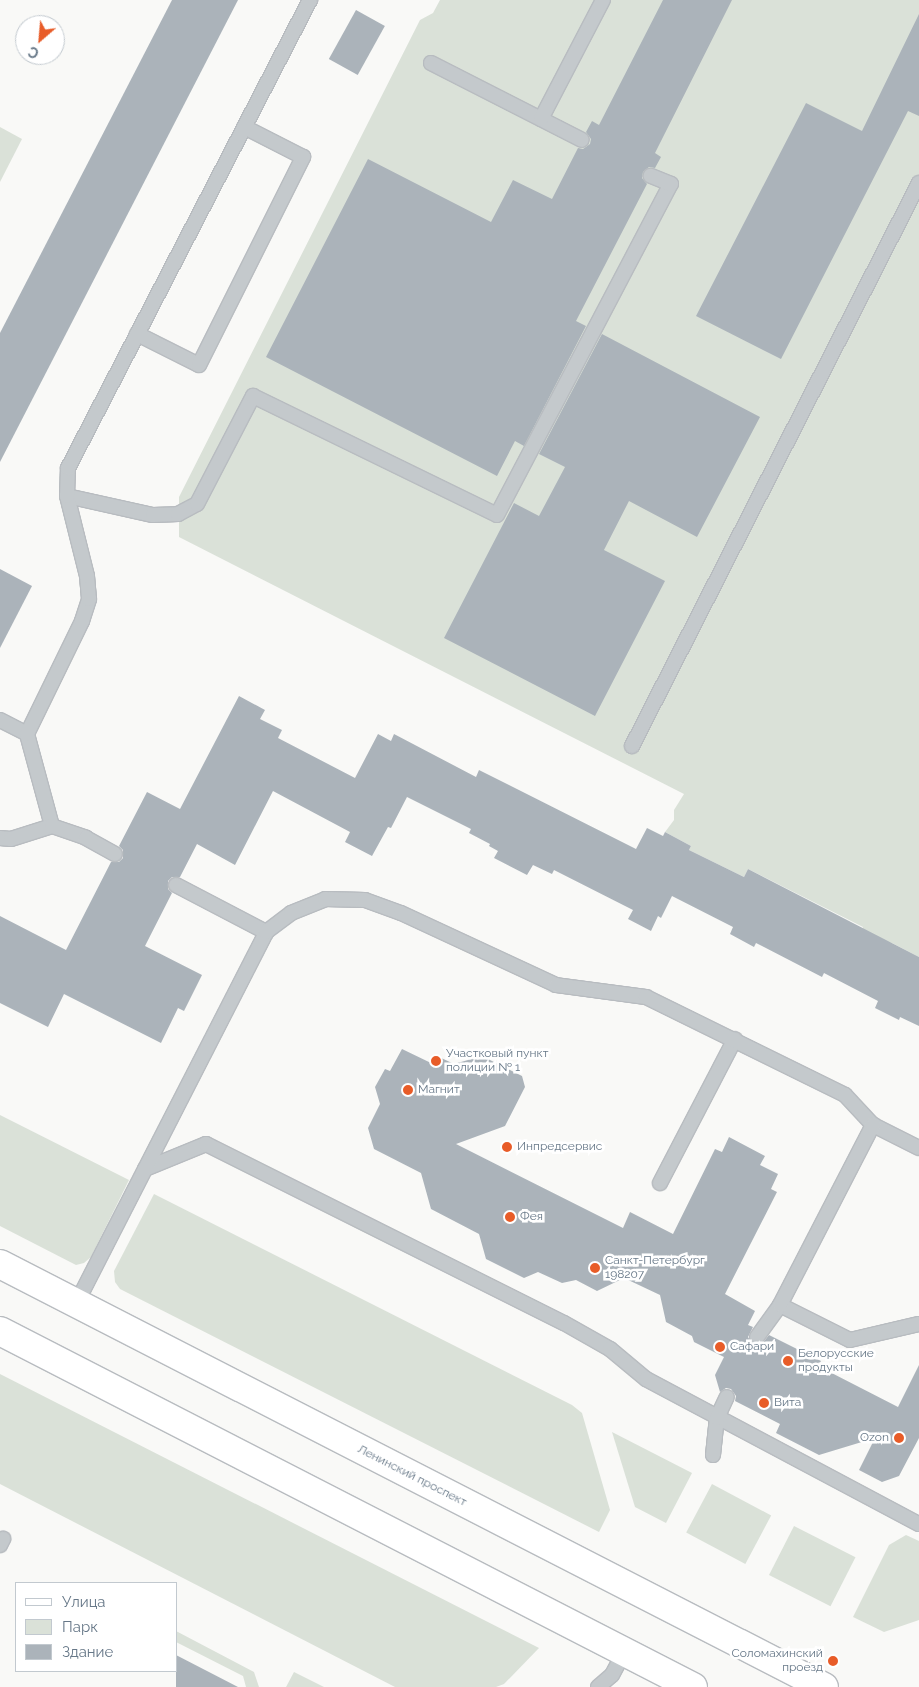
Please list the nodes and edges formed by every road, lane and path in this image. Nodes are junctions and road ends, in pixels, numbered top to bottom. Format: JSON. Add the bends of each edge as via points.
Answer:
{"nodes":[{"id":1,"x":310,"y":0,"type":"edge"},
{"id":2,"x":603,"y":0,"type":"edge"},
{"id":3,"x":431,"y":63,"type":"dead end"},
{"id":4,"x":541,"y":118,"type":"junction"},
{"id":5,"x":244,"y":128,"type":"junction"},
{"id":6,"x":582,"y":140,"type":"dead end"},
{"id":7,"x":651,"y":176,"type":"dead end"},
{"id":8,"x":919,"y":183,"type":"edge"},
{"id":9,"x":137,"y":334,"type":"junction"},
{"id":10,"x":66,"y":496,"type":"junction"},
{"id":11,"x":0,"y":720,"type":"edge"},
{"id":12,"x":27,"y":734,"type":"junction"},
{"id":13,"x":632,"y":746,"type":"dead end"},
{"id":14,"x":52,"y":826,"type":"junction"},
{"id":15,"x":0,"y":838,"type":"edge"},
{"id":16,"x":115,"y":854,"type":"dead end"},
{"id":17,"x":176,"y":885,"type":"dead end"},
{"id":18,"x":266,"y":932,"type":"junction"},
{"id":19,"x":734,"y":1039,"type":"junction"},
{"id":20,"x":873,"y":1125,"type":"junction"},
{"id":21,"x":919,"y":1148,"type":"edge"},
{"id":22,"x":145,"y":1169,"type":"junction"},
{"id":23,"x":660,"y":1183,"type":"dead end"},
{"id":24,"x":0,"y":1264,"type":"edge"},
{"id":25,"x":76,"y":1304,"type":"junction"},
{"id":26,"x":780,"y":1305,"type":"junction"},
{"id":27,"x":919,"y":1324,"type":"edge"},
{"id":28,"x":0,"y":1330,"type":"edge"},
{"id":29,"x":757,"y":1337,"type":"dead end"},
{"id":30,"x":727,"y":1397,"type":"dead end"},
{"id":31,"x":716,"y":1418,"type":"junction"},
{"id":32,"x":713,"y":1455,"type":"dead end"},
{"id":33,"x":919,"y":1524,"type":"edge"},
{"id":34,"x":624,"y":1652,"type":"junction"},
{"id":35,"x":598,"y":1687,"type":"edge"},
{"id":36,"x":693,"y":1687,"type":"edge"},
{"id":37,"x":824,"y":1687,"type":"edge"}],
"edges":[{"from":1,"to":5,"type":"lane"},
{"from":2,"to":4,"type":"lane"},
{"from":3,"to":4,"type":"lane"},
{"from":4,"to":6,"type":"lane"},
{"from":5,"to":9,"type":"lane"},
{"from":5,"to":9,"type":"lane","via":[[303,157],[199,366]]},
{"from":7,"to":10,"type":"lane","via":[[671,184],[497,515],[253,396],[197,504],[178,514],[153,515]]},
{"from":8,"to":13,"type":"lane"},
{"from":9,"to":10,"type":"lane","via":[[68,468]]},
{"from":10,"to":12,"type":"lane","via":[[87,576],[89,599],[82,621]]},
{"from":11,"to":12,"type":"lane"},
{"from":12,"to":14,"type":"lane"},
{"from":14,"to":15,"type":"lane","via":[[12,840]]},
{"from":14,"to":16,"type":"lane","via":[[86,838]]},
{"from":17,"to":18,"type":"lane"},
{"from":18,"to":19,"type":"lane","via":[[291,913],[325,899],[365,900],[401,913],[556,985],[646,997]]},
{"from":18,"to":22,"type":"lane"},
{"from":19,"to":20,"type":"lane","via":[[846,1095]]},
{"from":19,"to":23,"type":"lane"},
{"from":20,"to":21,"type":"lane"},
{"from":20,"to":26,"type":"lane"},
{"from":22,"to":25,"type":"lane"},
{"from":22,"to":31,"type":"lane","via":[[206,1144],[564,1324],[610,1349],[646,1379]]},
{"from":24,"to":25,"type":"main road","name":"Ленинский проспект"},
{"from":25,"to":37,"type":"main road","name":"Ленинский проспект"},
{"from":26,"to":27,"type":"lane","via":[[850,1340]]},
{"from":26,"to":29,"type":"lane"},
{"from":28,"to":34,"type":"main road"},
{"from":30,"to":31,"type":"lane"},
{"from":31,"to":32,"type":"lane"},
{"from":31,"to":33,"type":"lane"},
{"from":34,"to":35,"type":"lane","via":[[612,1674]]},
{"from":34,"to":36,"type":"main road"}]}
